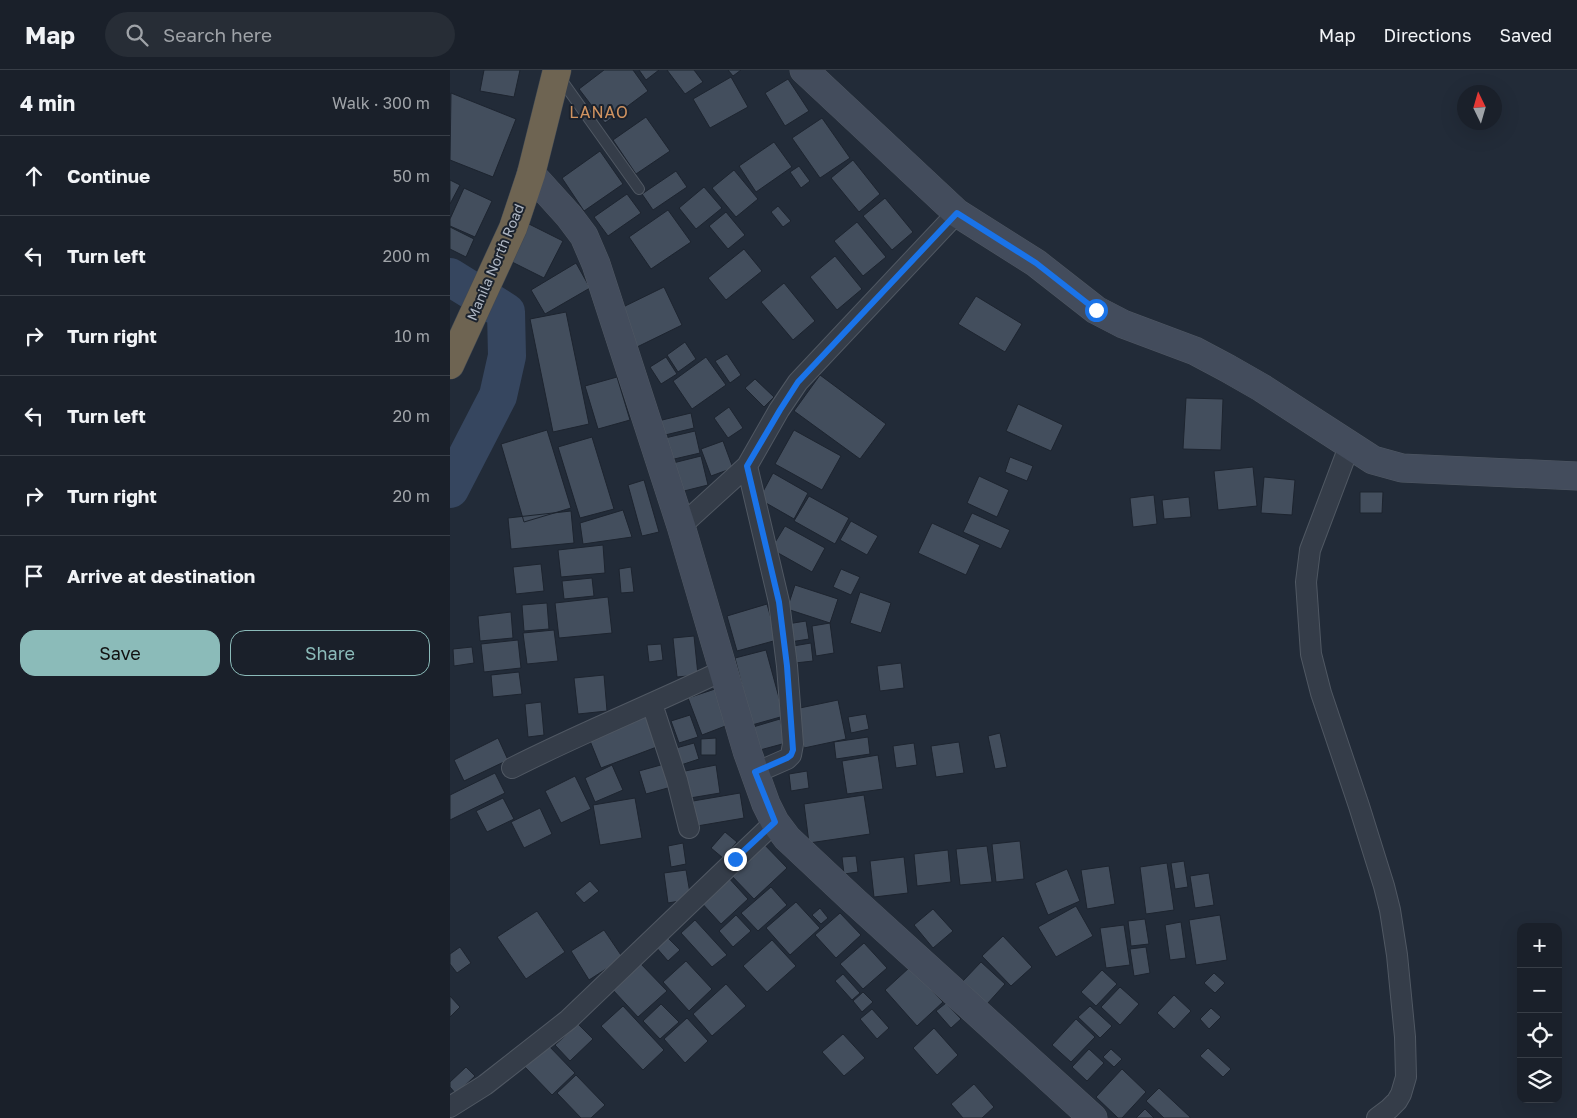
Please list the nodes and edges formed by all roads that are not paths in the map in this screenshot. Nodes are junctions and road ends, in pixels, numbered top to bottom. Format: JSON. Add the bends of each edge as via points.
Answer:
{"nodes":[{"id":1,"x":804,"y":70,"type":"edge"},
{"id":2,"x":557,"y":72,"type":"edge"},
{"id":3,"x":531,"y":174,"type":"junction"},
{"id":4,"x":639,"y":189,"type":"dead end"},
{"id":5,"x":957,"y":213,"type":"junction"},
{"id":6,"x":450,"y":365,"type":"edge"},
{"id":7,"x":1350,"y":444,"type":"junction"},
{"id":8,"x":747,"y":466,"type":"junction"},
{"id":9,"x":1577,"y":476,"type":"edge"},
{"id":10,"x":681,"y":526,"type":"junction"},
{"id":11,"x":722,"y":671,"type":"junction"},
{"id":12,"x":652,"y":704,"type":"junction"},
{"id":13,"x":512,"y":768,"type":"dead end"},
{"id":14,"x":755,"y":772,"type":"junction"},
{"id":15,"x":775,"y":822,"type":"junction"},
{"id":16,"x":689,"y":828,"type":"dead end"},
{"id":17,"x":450,"y":1107,"type":"edge"},
{"id":18,"x":1093,"y":1118,"type":"edge"},
{"id":19,"x":1376,"y":1118,"type":"edge"}],
"edges":[{"from":1,"to":5,"type":"street"},
{"from":2,"to":3,"type":"highway","name":"Manila North Road"},
{"from":2,"to":4,"type":"lane"},
{"from":3,"to":6,"type":"highway","name":"Manila North Road","via":[[513,228]]},
{"from":3,"to":10,"type":"street","via":[[584,236],[596,264]]},
{"from":5,"to":7,"type":"street","via":[[1036,263],[1096,310],[1195,351],[1262,388]]},
{"from":5,"to":8,"type":"street","via":[[798,382]]},
{"from":7,"to":9,"type":"street","via":[[1373,460],[1402,468]]},
{"from":7,"to":19,"type":"street","via":[[1310,550],[1306,582],[1311,654],[1384,886],[1397,955],[1406,1077],[1396,1101]]},
{"from":8,"to":10,"type":"street"},
{"from":8,"to":14,"type":"street","via":[[779,602],[793,744],[787,758]]},
{"from":10,"to":11,"type":"street"},
{"from":11,"to":12,"type":"street"},
{"from":11,"to":14,"type":"street"},
{"from":12,"to":13,"type":"street"},
{"from":12,"to":16,"type":"street"},
{"from":14,"to":15,"type":"street"},
{"from":15,"to":17,"type":"street","via":[[568,1020],[485,1085]]},
{"from":15,"to":18,"type":"street","via":[[787,838],[845,892]]}]}
